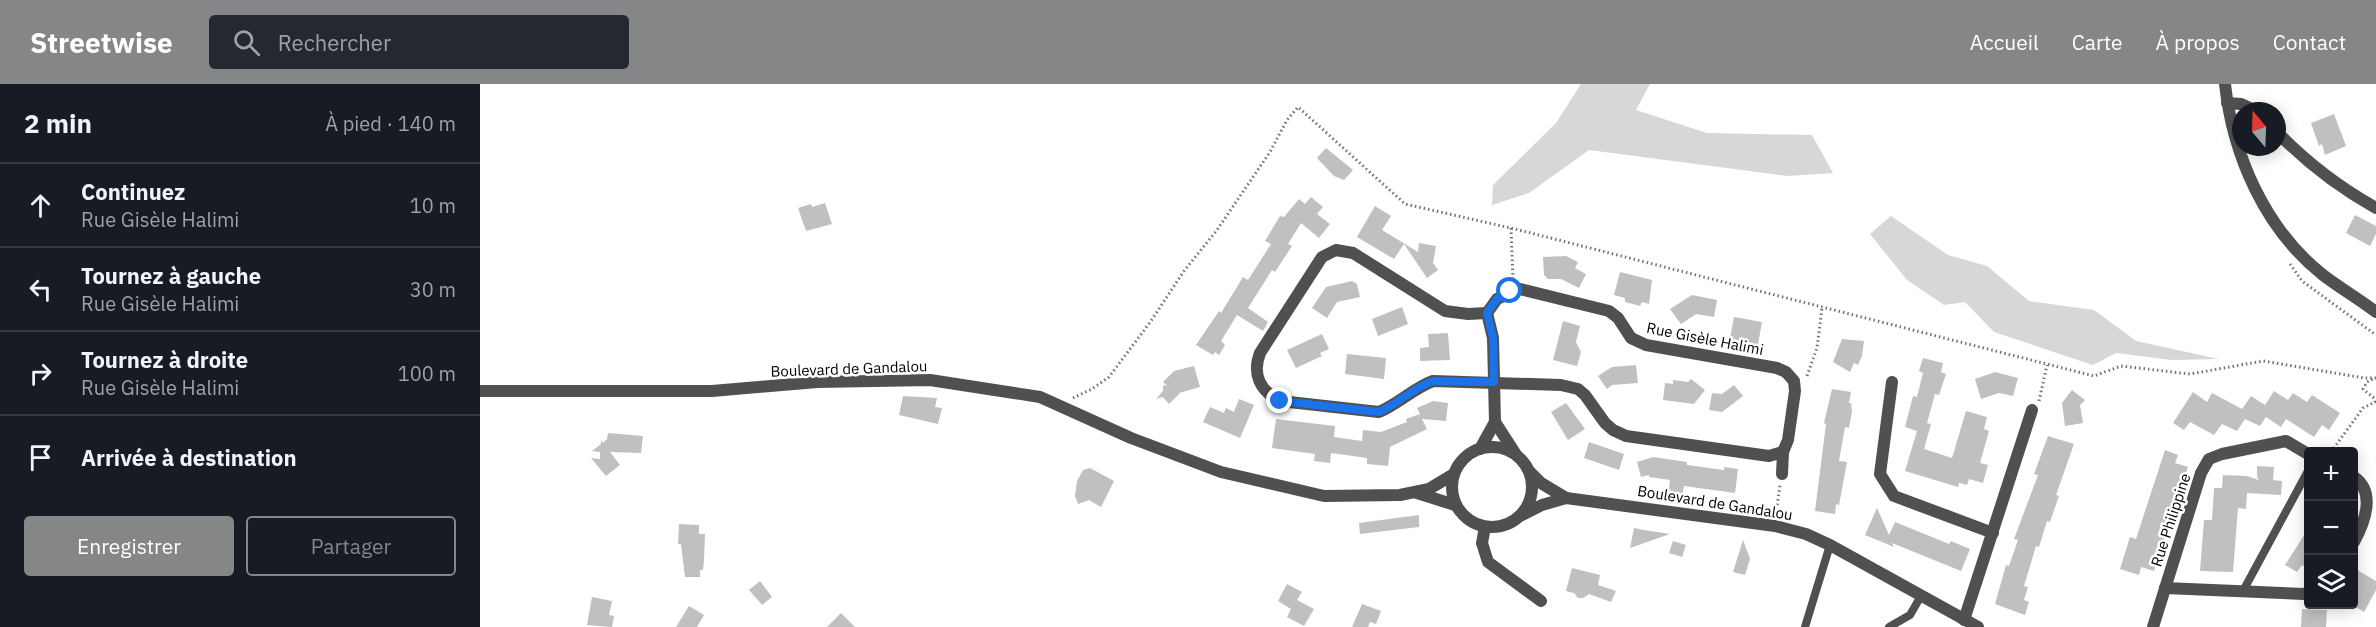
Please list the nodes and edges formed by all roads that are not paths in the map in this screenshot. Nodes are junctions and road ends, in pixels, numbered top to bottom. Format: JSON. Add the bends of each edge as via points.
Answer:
{"nodes":[{"id":1,"x":2225,"y":84,"type":"edge"},
{"id":2,"x":2227,"y":103,"type":"junction"},
{"id":3,"x":2232,"y":103,"type":"edge"},
{"id":4,"x":2286,"y":140,"type":"edge"},
{"id":5,"x":2376,"y":208,"type":"edge"},
{"id":6,"x":2376,"y":312,"type":"edge"},
{"id":7,"x":1487,"y":313,"type":"junction"},
{"id":8,"x":1494,"y":382,"type":"junction"},
{"id":9,"x":1892,"y":382,"type":"dead end"},
{"id":10,"x":480,"y":391,"type":"edge"},
{"id":11,"x":2032,"y":411,"type":"road end"},
{"id":12,"x":1495,"y":422,"type":"junction"},
{"id":13,"x":1480,"y":449,"type":"junction"},
{"id":14,"x":1783,"y":452,"type":"junction"},
{"id":15,"x":2304,"y":452,"type":"edge"},
{"id":16,"x":1517,"y":456,"type":"junction"},
{"id":17,"x":1528,"y":469,"type":"junction"},
{"id":18,"x":1454,"y":474,"type":"junction"},
{"id":19,"x":1782,"y":474,"type":"road end"},
{"id":20,"x":2304,"y":478,"type":"edge"},
{"id":21,"x":2358,"y":480,"type":"edge"},
{"id":22,"x":1416,"y":492,"type":"junction"},
{"id":23,"x":1566,"y":498,"type":"junction"},
{"id":24,"x":1455,"y":504,"type":"junction"},
{"id":25,"x":1520,"y":516,"type":"junction"},
{"id":26,"x":1485,"y":527,"type":"junction"},
{"id":27,"x":2358,"y":532,"type":"edge"},
{"id":28,"x":1993,"y":533,"type":"junction"},
{"id":29,"x":1830,"y":545,"type":"junction"},
{"id":30,"x":2165,"y":588,"type":"junction"},
{"id":31,"x":2242,"y":591,"type":"junction"},
{"id":32,"x":2304,"y":594,"type":"edge"},
{"id":33,"x":1922,"y":596,"type":"junction"},
{"id":34,"x":1541,"y":601,"type":"dead end"},
{"id":35,"x":1964,"y":620,"type":"junction"},
{"id":36,"x":1805,"y":627,"type":"edge"},
{"id":37,"x":1889,"y":627,"type":"edge"},
{"id":38,"x":1978,"y":627,"type":"edge"},
{"id":39,"x":2153,"y":627,"type":"edge"}],
"edges":[{"from":1,"to":2,"type":"street"},
{"from":2,"to":3,"type":"street"},
{"from":2,"to":6,"type":"street","via":[[2238,148],[2255,190],[2280,228],[2322,274]]},
{"from":4,"to":5,"type":"street","via":[[2342,187]]},
{"from":7,"to":8,"type":"street","via":[[1493,338]]},
{"from":7,"to":8,"type":"street","via":[[1445,310],[1353,253],[1336,250],[1322,257],[1260,353],[1257,377],[1269,395],[1280,401],[1379,412],[1433,381]]},
{"from":7,"to":14,"type":"street","name":"Rue Gisèle Halimi","via":[[1497,299],[1520,289],[1609,311],[1631,338],[1646,345],[1786,372],[1794,381],[1788,440]]},
{"from":8,"to":12,"type":"street"},
{"from":8,"to":14,"type":"street","via":[[1578,389],[1605,423],[1626,436],[1769,456]]},
{"from":9,"to":28,"type":"street","via":[[1880,474],[1894,496]]},
{"from":10,"to":22,"type":"street","name":"Boulevard de Gandalou","via":[[712,392],[818,382],[930,380],[1040,397],[1131,438],[1221,472],[1324,496]]},
{"from":11,"to":28,"type":"street"},
{"from":12,"to":13,"type":"street"},
{"from":12,"to":16,"type":"street"},
{"from":13,"to":16,"type":"street","via":[[1493,447]]},
{"from":13,"to":18,"type":"street","via":[[1464,459]]},
{"from":14,"to":19,"type":"street"},
{"from":15,"to":30,"type":"street","name":"Rue Philippine","via":[[2286,441],[2209,459]]},
{"from":16,"to":17,"type":"street"},
{"from":17,"to":23,"type":"street","name":"Boulevard de Gandalou","via":[[1541,483]]},
{"from":17,"to":25,"type":"street","via":[[1532,494]]},
{"from":18,"to":22,"type":"street","name":"Boulevard de Gandalou"},
{"from":18,"to":24,"type":"street"},
{"from":20,"to":31,"type":"lane"},
{"from":21,"to":27,"type":"street","via":[[2367,490],[2370,502]]},
{"from":22,"to":24,"type":"street","name":"Boulevard de Gandalou"},
{"from":23,"to":25,"type":"street","name":"Boulevard de Gandalou"},
{"from":23,"to":29,"type":"street","name":"Boulevard de Gandalou","via":[[1775,526]]},
{"from":24,"to":26,"type":"street","via":[[1473,523]]},
{"from":25,"to":26,"type":"street","via":[[1498,527]]},
{"from":26,"to":34,"type":"street","via":[[1482,543],[1488,562]]},
{"from":28,"to":35,"type":"street"},
{"from":29,"to":33,"type":"street","name":"Boulevard de Gandalou"},
{"from":29,"to":36,"type":"lane"},
{"from":30,"to":31,"type":"street","name":"Rue Philippine"},
{"from":30,"to":39,"type":"street","name":"Rue Philippine"},
{"from":31,"to":32,"type":"street","name":"Rue Philippine"},
{"from":33,"to":35,"type":"street","name":"Boulevard de Gandalou"},
{"from":33,"to":37,"type":"lane","via":[[1910,615]]},
{"from":35,"to":38,"type":"street","name":"Boulevard de Gandalou"}]}
